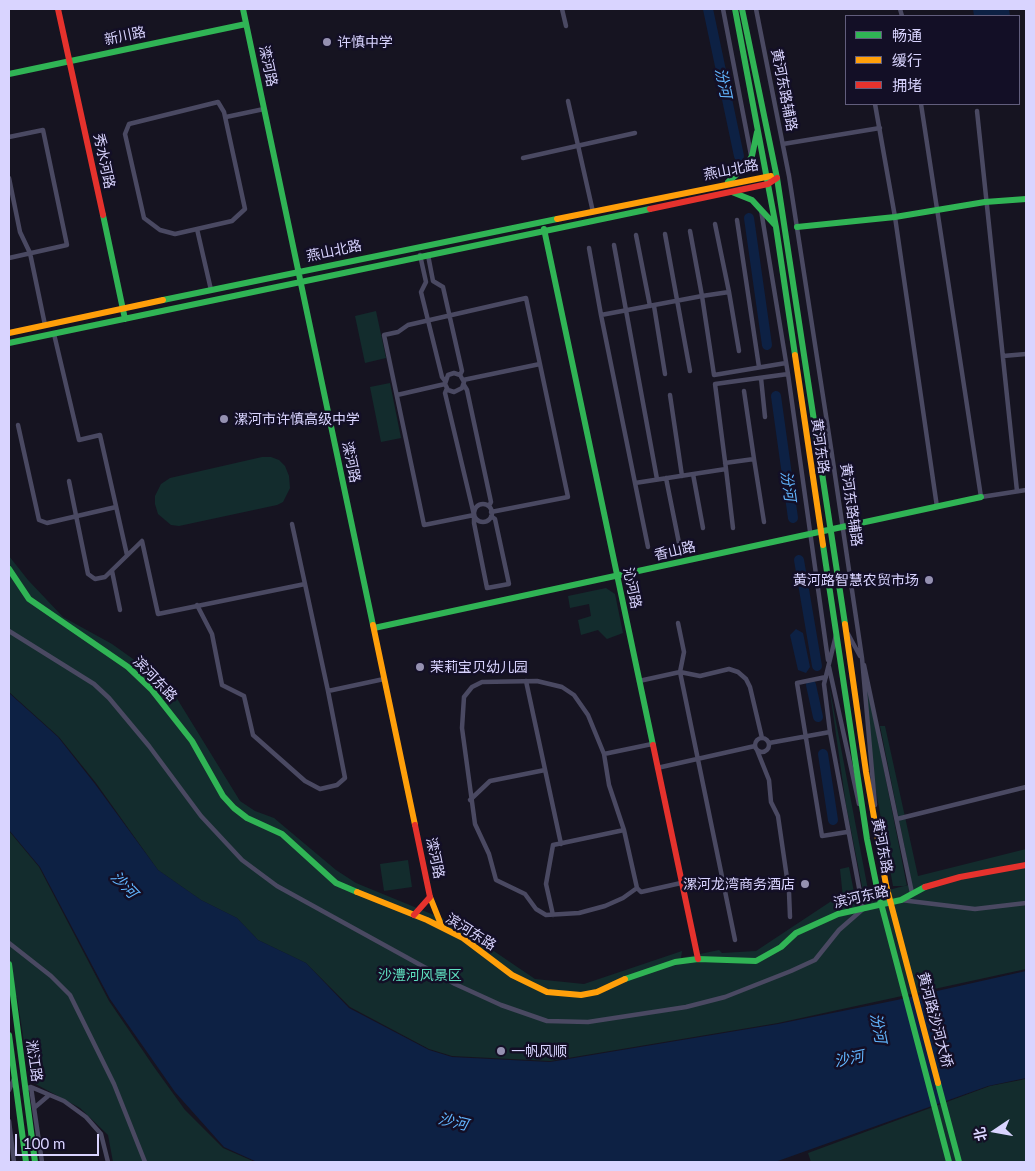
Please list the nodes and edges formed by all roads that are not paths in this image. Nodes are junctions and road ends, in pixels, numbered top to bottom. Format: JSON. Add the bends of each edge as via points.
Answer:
{"nodes":[{"id":1,"x":58,"y":9,"type":"edge"},
{"id":2,"x":243,"y":9,"type":"edge"},
{"id":3,"x":562,"y":9,"type":"edge"},
{"id":4,"x":723,"y":9,"type":"edge"},
{"id":5,"x":735,"y":9,"type":"edge"},
{"id":6,"x":742,"y":9,"type":"edge"},
{"id":7,"x":756,"y":9,"type":"edge"},
{"id":8,"x":246,"y":24,"type":"junction"},
{"id":9,"x":566,"y":26,"type":"dead end"},
{"id":10,"x":70,"y":61,"type":"junction"},
{"id":11,"x":9,"y":74,"type":"edge"},
{"id":12,"x":568,"y":101,"type":"dead end"},
{"id":13,"x":876,"y":105,"type":"edge"},
{"id":14,"x":921,"y":105,"type":"edge"},
{"id":15,"x":264,"y":109,"type":"junction"},
{"id":16,"x":977,"y":111,"type":"dead end"},
{"id":17,"x":226,"y":117,"type":"junction"},
{"id":18,"x":758,"y":128,"type":"junction"},
{"id":19,"x":880,"y":128,"type":"junction"},
{"id":20,"x":635,"y":133,"type":"dead end"},
{"id":21,"x":9,"y":137,"type":"edge"},
{"id":22,"x":782,"y":144,"type":"junction"},
{"id":23,"x":578,"y":146,"type":"junction"},
{"id":24,"x":752,"y":156,"type":"junction"},
{"id":25,"x":523,"y":158,"type":"dead end"},
{"id":26,"x":767,"y":175,"type":"junction"},
{"id":27,"x":789,"y":176,"type":"junction"},
{"id":28,"x":9,"y":178,"type":"edge"},
{"id":29,"x":777,"y":178,"type":"junction"},
{"id":30,"x":727,"y":183,"type":"junction"},
{"id":31,"x":768,"y":184,"type":"junction"},
{"id":32,"x":729,"y":192,"type":"junction"},
{"id":33,"x":1026,"y":199,"type":"edge"},
{"id":34,"x":985,"y":202,"type":"junction"},
{"id":35,"x":761,"y":208,"type":"junction"},
{"id":36,"x":938,"y":210,"type":"junction"},
{"id":37,"x":593,"y":212,"type":"junction"},
{"id":38,"x":895,"y":218,"type":"junction"},
{"id":39,"x":737,"y":220,"type":"dead end"},
{"id":40,"x":543,"y":222,"type":"junction"},
{"id":41,"x":716,"y":224,"type":"dead end"},
{"id":42,"x":776,"y":227,"type":"junction"},
{"id":43,"x":797,"y":227,"type":"junction"},
{"id":44,"x":197,"y":229,"type":"junction"},
{"id":45,"x":545,"y":231,"type":"junction"},
{"id":46,"x":690,"y":231,"type":"dead end"},
{"id":47,"x":664,"y":234,"type":"dead end"},
{"id":48,"x":636,"y":235,"type":"dead end"},
{"id":49,"x":614,"y":245,"type":"dead end"},
{"id":50,"x":589,"y":248,"type":"dead end"},
{"id":51,"x":30,"y":253,"type":"junction"},
{"id":52,"x":424,"y":255,"type":"junction"},
{"id":53,"x":9,"y":258,"type":"edge"},
{"id":54,"x":299,"y":271,"type":"junction"},
{"id":55,"x":301,"y":281,"type":"junction"},
{"id":56,"x":211,"y":290,"type":"junction"},
{"id":57,"x":729,"y":292,"type":"junction"},
{"id":58,"x":702,"y":296,"type":"junction"},
{"id":59,"x":679,"y":301,"type":"junction"},
{"id":60,"x":652,"y":306,"type":"junction"},
{"id":61,"x":123,"y":309,"type":"junction"},
{"id":62,"x":626,"y":311,"type":"junction"},
{"id":63,"x":601,"y":315,"type":"junction"},
{"id":64,"x":449,"y":316,"type":"junction"},
{"id":65,"x":125,"y":319,"type":"junction"},
{"id":66,"x":428,"y":321,"type":"junction"},
{"id":67,"x":46,"y":325,"type":"junction"},
{"id":68,"x":9,"y":333,"type":"edge"},
{"id":69,"x":54,"y":334,"type":"junction"},
{"id":70,"x":9,"y":343,"type":"edge"},
{"id":71,"x":739,"y":351,"type":"dead end"},
{"id":72,"x":1026,"y":354,"type":"edge"},
{"id":73,"x":1004,"y":356,"type":"junction"},
{"id":74,"x":786,"y":363,"type":"junction"},
{"id":75,"x":540,"y":364,"type":"junction"},
{"id":76,"x":759,"y":367,"type":"junction"},
{"id":77,"x":690,"y":371,"type":"dead end"},
{"id":78,"x":665,"y":374,"type":"dead end"},
{"id":79,"x":788,"y":374,"type":"junction"},
{"id":80,"x":760,"y":378,"type":"junction"},
{"id":81,"x":462,"y":380,"type":"junction"},
{"id":82,"x":446,"y":384,"type":"junction"},
{"id":83,"x":744,"y":390,"type":"dead end"},
{"id":84,"x":397,"y":395,"type":"junction"},
{"id":85,"x":670,"y":395,"type":"dead end"},
{"id":86,"x":765,"y":417,"type":"dead end"},
{"id":87,"x":18,"y":426,"type":"dead end"},
{"id":88,"x":754,"y":459,"type":"junction"},
{"id":89,"x":725,"y":463,"type":"junction"},
{"id":90,"x":726,"y":469,"type":"junction"},
{"id":91,"x":693,"y":474,"type":"junction"},
{"id":92,"x":682,"y":476,"type":"junction"},
{"id":93,"x":666,"y":478,"type":"junction"},
{"id":94,"x":657,"y":479,"type":"junction"},
{"id":95,"x":69,"y":482,"type":"dead end"},
{"id":96,"x":635,"y":483,"type":"junction"},
{"id":97,"x":1026,"y":490,"type":"edge"},
{"id":98,"x":1018,"y":491,"type":"junction"},
{"id":99,"x":981,"y":498,"type":"junction"},
{"id":100,"x":489,"y":506,"type":"junction"},
{"id":101,"x":116,"y":507,"type":"junction"},
{"id":102,"x":937,"y":507,"type":"junction"},
{"id":103,"x":491,"y":514,"type":"junction"},
{"id":104,"x":474,"y":515,"type":"junction"},
{"id":105,"x":76,"y":516,"type":"junction"},
{"id":106,"x":764,"y":522,"type":"dead end"},
{"id":107,"x":292,"y":524,"type":"dead end"},
{"id":108,"x":703,"y":528,"type":"dead end"},
{"id":109,"x":733,"y":528,"type":"dead end"},
{"id":110,"x":842,"y":528,"type":"junction"},
{"id":111,"x":832,"y":529,"type":"junction"},
{"id":112,"x":820,"y":532,"type":"junction"},
{"id":113,"x":811,"y":534,"type":"junction"},
{"id":114,"x":679,"y":543,"type":"dead end"},
{"id":115,"x":648,"y":547,"type":"dead end"},
{"id":116,"x":127,"y":555,"type":"junction"},
{"id":117,"x":9,"y":569,"type":"edge"},
{"id":118,"x":112,"y":571,"type":"junction"},
{"id":119,"x":617,"y":577,"type":"junction"},
{"id":120,"x":305,"y":584,"type":"junction"},
{"id":121,"x":197,"y":605,"type":"junction"},
{"id":122,"x":120,"y":610,"type":"dead end"},
{"id":123,"x":678,"y":623,"type":"dead end"},
{"id":124,"x":374,"y":628,"type":"junction"},
{"id":125,"x":9,"y":631,"type":"edge"},
{"id":126,"x":846,"y":632,"type":"junction"},
{"id":127,"x":836,"y":634,"type":"junction"},
{"id":128,"x":862,"y":658,"type":"junction"},
{"id":129,"x":828,"y":664,"type":"junction"},
{"id":130,"x":680,"y":672,"type":"junction"},
{"id":131,"x":826,"y":677,"type":"junction"},
{"id":132,"x":384,"y":680,"type":"junction"},
{"id":133,"x":526,"y":681,"type":"junction"},
{"id":134,"x":639,"y":681,"type":"junction"},
{"id":135,"x":328,"y":691,"type":"junction"},
{"id":136,"x":830,"y":732,"type":"junction"},
{"id":137,"x":807,"y":736,"type":"junction"},
{"id":138,"x":762,"y":738,"type":"junction"},
{"id":139,"x":769,"y":743,"type":"junction"},
{"id":140,"x":652,"y":744,"type":"junction"},
{"id":141,"x":756,"y":748,"type":"junction"},
{"id":142,"x":604,"y":754,"type":"junction"},
{"id":143,"x":698,"y":759,"type":"junction"},
{"id":144,"x":657,"y":768,"type":"junction"},
{"id":145,"x":545,"y":770,"type":"junction"},
{"id":146,"x":1026,"y":787,"type":"edge"},
{"id":147,"x":470,"y":800,"type":"junction"},
{"id":148,"x":897,"y":819,"type":"junction"},
{"id":149,"x":624,"y":830,"type":"junction"},
{"id":150,"x":847,"y":832,"type":"junction"},
{"id":151,"x":866,"y":839,"type":"junction"},
{"id":152,"x":878,"y":839,"type":"junction"},
{"id":153,"x":561,"y":844,"type":"junction"},
{"id":154,"x":1026,"y":865,"type":"edge"},
{"id":155,"x":681,"y":883,"type":"junction"},
{"id":156,"x":886,"y":885,"type":"joint"},
{"id":157,"x":637,"y":888,"type":"junction"},
{"id":158,"x":877,"y":888,"type":"joint"},
{"id":159,"x":912,"y":894,"type":"junction"},
{"id":160,"x":430,"y":898,"type":"junction"},
{"id":161,"x":901,"y":900,"type":"junction"},
{"id":162,"x":1026,"y":903,"type":"edge"},
{"id":163,"x":863,"y":909,"type":"junction"},
{"id":164,"x":414,"y":914,"type":"junction"},
{"id":165,"x":553,"y":916,"type":"junction"},
{"id":166,"x":790,"y":917,"type":"dead end"},
{"id":167,"x":442,"y":928,"type":"junction"},
{"id":168,"x":735,"y":940,"type":"dead end"},
{"id":169,"x":9,"y":944,"type":"edge"},
{"id":170,"x":698,"y":959,"type":"junction"},
{"id":171,"x":9,"y":964,"type":"edge"},
{"id":172,"x":9,"y":1035,"type":"edge"},
{"id":173,"x":14,"y":1078,"type":"junction"},
{"id":174,"x":28,"y":1088,"type":"junction"},
{"id":175,"x":9,"y":1090,"type":"edge"},
{"id":176,"x":48,"y":1096,"type":"junction"},
{"id":177,"x":31,"y":1108,"type":"junction"},
{"id":178,"x":9,"y":1121,"type":"edge"},
{"id":179,"x":14,"y":1162,"type":"edge"},
{"id":180,"x":26,"y":1162,"type":"edge"},
{"id":181,"x":35,"y":1162,"type":"edge"},
{"id":182,"x":42,"y":1162,"type":"edge"},
{"id":183,"x":108,"y":1162,"type":"edge"},
{"id":184,"x":145,"y":1162,"type":"edge"},
{"id":185,"x":949,"y":1162,"type":"edge"},
{"id":186,"x":959,"y":1162,"type":"edge"}],
"edges":[{"from":1,"to":10,"type":"street","name":"秀水河路"},
{"from":2,"to":8,"type":"street","name":"滦河路"},
{"from":3,"to":9,"type":"street"},
{"from":4,"to":24,"type":"street"},
{"from":5,"to":18,"type":"street","name":"黄河东路"},
{"from":6,"to":29,"type":"street","name":"黄河东路"},
{"from":7,"to":22,"type":"street","name":"黄河东路辅路"},
{"from":8,"to":10,"type":"street","name":"新川路"},
{"from":8,"to":15,"type":"street","name":"滦河路"},
{"from":10,"to":11,"type":"street","name":"新川路"},
{"from":10,"to":61,"type":"street","name":"秀水河路"},
{"from":12,"to":23,"type":"street"},
{"from":13,"to":19,"type":"street"},
{"from":14,"to":36,"type":"street"},
{"from":15,"to":17,"type":"street"},
{"from":15,"to":54,"type":"street","name":"滦河路"},
{"from":16,"to":34,"type":"street"},
{"from":17,"to":44,"type":"street","via":[[245,209],[232,221]]},
{"from":17,"to":44,"type":"street","via":[[218,102],[129,124],[125,134],[144,218],[160,230],[175,234]]},
{"from":18,"to":24,"type":"street"},
{"from":18,"to":26,"type":"street","name":"黄河东路"},
{"from":19,"to":22,"type":"street"},
{"from":19,"to":38,"type":"street"},
{"from":20,"to":23,"type":"street"},
{"from":21,"to":51,"type":"street","via":[[43,130],[68,245]]},
{"from":22,"to":27,"type":"street","name":"黄河东路辅路"},
{"from":23,"to":25,"type":"street"},
{"from":23,"to":37,"type":"street"},
{"from":24,"to":30,"type":"street"},
{"from":26,"to":29,"type":"street","name":"燕山北路"},
{"from":26,"to":30,"type":"street","name":"燕山北路"},
{"from":26,"to":31,"type":"street","name":"黄河东路"},
{"from":27,"to":29,"type":"street"},
{"from":27,"to":43,"type":"street","name":"黄河东路辅路"},
{"from":28,"to":51,"type":"street","via":[[20,232]]},
{"from":29,"to":31,"type":"street","name":"燕山北路"},
{"from":29,"to":111,"type":"street","name":"黄河东路"},
{"from":30,"to":37,"type":"street","name":"燕山北路"},
{"from":31,"to":32,"type":"street","name":"燕山北路"},
{"from":31,"to":42,"type":"street","name":"黄河东路"},
{"from":32,"to":35,"type":"street","via":[[740,194]]},
{"from":32,"to":45,"type":"street","name":"燕山北路"},
{"from":33,"to":34,"type":"street"},
{"from":34,"to":36,"type":"street"},
{"from":34,"to":73,"type":"street"},
{"from":35,"to":42,"type":"street"},
{"from":35,"to":74,"type":"street"},
{"from":36,"to":38,"type":"street"},
{"from":36,"to":99,"type":"street"},
{"from":37,"to":40,"type":"street","name":"燕山北路"},
{"from":38,"to":43,"type":"street"},
{"from":38,"to":102,"type":"street"},
{"from":39,"to":76,"type":"street"},
{"from":40,"to":45,"type":"street","name":"沁河路"},
{"from":40,"to":54,"type":"street","name":"燕山北路"},
{"from":41,"to":57,"type":"street"},
{"from":42,"to":112,"type":"street","name":"黄河东路"},
{"from":43,"to":110,"type":"street","name":"黄河东路辅路"},
{"from":44,"to":56,"type":"street"},
{"from":45,"to":52,"type":"street","name":"燕山北路"},
{"from":45,"to":119,"type":"street","name":"沁河路"},
{"from":46,"to":58,"type":"street"},
{"from":47,"to":59,"type":"street"},
{"from":48,"to":60,"type":"street"},
{"from":49,"to":62,"type":"street"},
{"from":50,"to":63,"type":"street"},
{"from":51,"to":53,"type":"street"},
{"from":51,"to":67,"type":"street"},
{"from":52,"to":55,"type":"street","name":"燕山北路"},
{"from":52,"to":64,"type":"street","via":[[433,281],[443,287]]},
{"from":52,"to":66,"type":"street","via":[[426,282],[421,292]]},
{"from":54,"to":55,"type":"street","name":"滦河路"},
{"from":54,"to":56,"type":"street","name":"燕山北路"},
{"from":55,"to":65,"type":"street","name":"燕山北路"},
{"from":55,"to":124,"type":"street","name":"滦河路"},
{"from":56,"to":61,"type":"street","name":"燕山北路"},
{"from":57,"to":58,"type":"street"},
{"from":57,"to":71,"type":"street"},
{"from":58,"to":59,"type":"street"},
{"from":58,"to":76,"type":"street","via":[[714,375]]},
{"from":59,"to":60,"type":"street"},
{"from":59,"to":77,"type":"street"},
{"from":60,"to":62,"type":"street"},
{"from":60,"to":78,"type":"street"},
{"from":61,"to":65,"type":"street","name":"秀水河路"},
{"from":61,"to":67,"type":"street","name":"燕山北路"},
{"from":62,"to":63,"type":"street"},
{"from":62,"to":94,"type":"street"},
{"from":63,"to":96,"type":"street"},
{"from":64,"to":66,"type":"street"},
{"from":64,"to":75,"type":"street","via":[[526,298]]},
{"from":64,"to":81,"type":"street"},
{"from":65,"to":69,"type":"street","name":"燕山北路"},
{"from":66,"to":82,"type":"street"},
{"from":66,"to":84,"type":"street","via":[[384,335]]},
{"from":67,"to":68,"type":"street","name":"燕山北路"},
{"from":69,"to":70,"type":"street","name":"燕山北路"},
{"from":69,"to":101,"type":"street","via":[[78,440],[100,435]]},
{"from":72,"to":73,"type":"street"},
{"from":73,"to":98,"type":"street"},
{"from":74,"to":76,"type":"street"},
{"from":74,"to":79,"type":"street"},
{"from":75,"to":81,"type":"street"},
{"from":75,"to":103,"type":"street","via":[[568,497]]},
{"from":79,"to":80,"type":"street"},
{"from":79,"to":113,"type":"street"},
{"from":80,"to":86,"type":"street"},
{"from":80,"to":89,"type":"street","via":[[715,384]]},
{"from":81,"to":82,"type":"street","via":[[451,374]]},
{"from":81,"to":82,"type":"street","via":[[457,392],[451,391]]},
{"from":81,"to":100,"type":"street","via":[[467,390],[491,502]]},
{"from":82,"to":84,"type":"street"},
{"from":82,"to":104,"type":"street"},
{"from":83,"to":88,"type":"street"},
{"from":84,"to":104,"type":"street","via":[[424,525]]},
{"from":85,"to":92,"type":"street"},
{"from":87,"to":105,"type":"street","via":[[40,520],[47,523]]},
{"from":88,"to":89,"type":"street"},
{"from":88,"to":106,"type":"street"},
{"from":89,"to":90,"type":"street"},
{"from":90,"to":91,"type":"street"},
{"from":90,"to":109,"type":"street"},
{"from":91,"to":92,"type":"street"},
{"from":91,"to":108,"type":"street"},
{"from":92,"to":93,"type":"street"},
{"from":93,"to":94,"type":"street"},
{"from":93,"to":114,"type":"street"},
{"from":94,"to":96,"type":"street"},
{"from":95,"to":105,"type":"street"},
{"from":96,"to":115,"type":"street"},
{"from":97,"to":98,"type":"street"},
{"from":98,"to":99,"type":"street"},
{"from":99,"to":102,"type":"street","name":"香山路"},
{"from":100,"to":103,"type":"street"},
{"from":100,"to":104,"type":"street","via":[[479,505]]},
{"from":101,"to":105,"type":"street"},
{"from":101,"to":116,"type":"street"},
{"from":102,"to":110,"type":"street","name":"香山路"},
{"from":103,"to":104,"type":"street","via":[[483,522],[476,520]]},
{"from":103,"to":104,"type":"street","via":[[495,519],[510,584],[487,588]]},
{"from":105,"to":118,"type":"street","via":[[88,574],[95,579]]},
{"from":107,"to":120,"type":"street"},
{"from":110,"to":111,"type":"street","name":"香山路"},
{"from":110,"to":128,"type":"street","name":"黄河东路辅路"},
{"from":111,"to":112,"type":"street","name":"香山路"},
{"from":111,"to":126,"type":"street","name":"黄河东路"},
{"from":112,"to":113,"type":"street","name":"香山路"},
{"from":112,"to":127,"type":"street","name":"黄河东路"},
{"from":113,"to":119,"type":"street","name":"香山路"},
{"from":113,"to":129,"type":"street"},
{"from":116,"to":118,"type":"street"},
{"from":116,"to":121,"type":"street","via":[[142,541],[158,614]]},
{"from":117,"to":164,"type":"street","name":"滨河东路","via":[[29,599],[128,666],[151,689],[192,741],[219,790],[234,808],[247,818],[282,834],[336,883]]},
{"from":118,"to":122,"type":"street"},
{"from":119,"to":124,"type":"street","name":"香山路"},
{"from":119,"to":134,"type":"street","name":"沁河路"},
{"from":120,"to":121,"type":"street"},
{"from":120,"to":135,"type":"street"},
{"from":121,"to":135,"type":"street","via":[[212,634],[222,685],[244,696],[253,735],[306,781],[320,788],[337,786],[345,778]]},
{"from":123,"to":130,"type":"street","via":[[684,652]]},
{"from":124,"to":132,"type":"street","name":"滦河路"},
{"from":125,"to":163,"type":"street","via":[[94,684],[109,698],[200,816],[242,860],[277,886],[455,984],[531,1017],[547,1021],[588,1022],[725,997],[815,960],[839,930]]},
{"from":126,"to":128,"type":"street"},
{"from":126,"to":152,"type":"street","name":"黄河东路"},
{"from":127,"to":129,"type":"street"},
{"from":127,"to":151,"type":"street","name":"黄河东路"},
{"from":128,"to":148,"type":"street","via":[[868,673]]},
{"from":128,"to":152,"type":"street","name":"黄河东路辅路"},
{"from":129,"to":131,"type":"street"},
{"from":129,"to":151,"type":"street"},
{"from":130,"to":134,"type":"street"},
{"from":130,"to":138,"type":"street","via":[[700,676],[729,670],[746,678]]},
{"from":130,"to":143,"type":"street"},
{"from":131,"to":136,"type":"street","via":[[824,684]]},
{"from":131,"to":137,"type":"street","via":[[797,683]]},
{"from":132,"to":135,"type":"street"},
{"from":132,"to":160,"type":"street","name":"滦河路"},
{"from":133,"to":142,"type":"street","via":[[562,687],[574,695],[588,715]]},
{"from":133,"to":145,"type":"street"},
{"from":133,"to":147,"type":"street","via":[[482,682],[472,687],[464,697],[462,728]]},
{"from":134,"to":140,"type":"street","name":"沁河路"},
{"from":136,"to":137,"type":"street"},
{"from":136,"to":150,"type":"street"},
{"from":137,"to":139,"type":"street"},
{"from":137,"to":150,"type":"street","via":[[822,836]]},
{"from":138,"to":139,"type":"street"},
{"from":138,"to":141,"type":"street","via":[[757,740]]},
{"from":139,"to":141,"type":"street","via":[[766,751]]},
{"from":140,"to":142,"type":"street"},
{"from":140,"to":144,"type":"street","name":"沁河路"},
{"from":141,"to":143,"type":"street"},
{"from":141,"to":166,"type":"street","via":[[770,780],[771,802],[778,816]]},
{"from":142,"to":149,"type":"street","via":[[609,786]]},
{"from":143,"to":144,"type":"street"},
{"from":143,"to":168,"type":"street"},
{"from":144,"to":155,"type":"street","name":"沁河路"},
{"from":145,"to":147,"type":"street","via":[[490,781]]},
{"from":145,"to":153,"type":"street"},
{"from":146,"to":148,"type":"street"},
{"from":147,"to":165,"type":"street","via":[[474,824],[489,854],[496,880],[525,894],[536,909]]},
{"from":148,"to":159,"type":"street"},
{"from":149,"to":153,"type":"street"},
{"from":149,"to":157,"type":"street"},
{"from":150,"to":163,"type":"street"},
{"from":151,"to":158,"type":"street","name":"黄河东路"},
{"from":152,"to":156,"type":"street","name":"黄河东路"},
{"from":153,"to":165,"type":"street","via":[[553,846],[546,884]]},
{"from":154,"to":159,"type":"street","name":"滨河东路","via":[[960,877]]},
{"from":155,"to":157,"type":"street","via":[[641,892]]},
{"from":155,"to":170,"type":"street","name":"沁河路"},
{"from":156,"to":186,"type":"street","name":"黄河路沙河大桥","bridge":true},
{"from":157,"to":165,"type":"street","via":[[605,906]]},
{"from":158,"to":185,"type":"street","name":"黄河路沙河大桥","bridge":true},
{"from":159,"to":161,"type":"street","name":"滨河东路"},
{"from":160,"to":164,"type":"street","name":"滦河路"},
{"from":160,"to":167,"type":"street"},
{"from":161,"to":162,"type":"street","via":[[975,909]]},
{"from":161,"to":163,"type":"street","name":"滨河东路"},
{"from":163,"to":170,"type":"street","name":"滨河东路","via":[[813,924],[756,961]]},
{"from":164,"to":167,"type":"street","name":"滨河东路"},
{"from":167,"to":170,"type":"street","name":"滨河东路","via":[[469,943],[512,975],[547,992],[565,995],[597,992],[656,967]]},
{"from":169,"to":184,"type":"street","via":[[70,995],[114,1084]]},
{"from":171,"to":174,"type":"street","name":"淞江路"},
{"from":172,"to":173,"type":"street","name":"淞江路"},
{"from":173,"to":175,"type":"street"},
{"from":173,"to":180,"type":"street","name":"淞江路"},
{"from":174,"to":176,"type":"street"},
{"from":174,"to":177,"type":"street","name":"淞江路"},
{"from":176,"to":177,"type":"street"},
{"from":176,"to":183,"type":"street","via":[[64,1101],[86,1117],[101,1134]]},
{"from":177,"to":181,"type":"street","name":"淞江路"},
{"from":177,"to":182,"type":"street"},
{"from":178,"to":179,"type":"street"}]}
